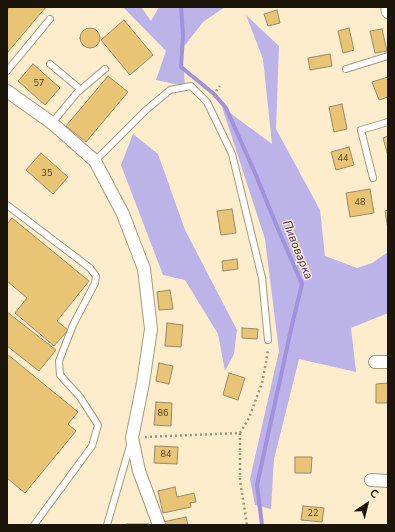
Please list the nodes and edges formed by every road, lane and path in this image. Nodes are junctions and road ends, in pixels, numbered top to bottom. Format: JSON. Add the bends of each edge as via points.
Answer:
{"nodes":[{"id":1,"x":387,"y":7,"type":"edge"},
{"id":2,"x":388,"y":12,"type":"edge"},
{"id":3,"x":50,"y":19,"type":"dead end"},
{"id":4,"x":388,"y":56,"type":"edge"},
{"id":5,"x":50,"y":64,"type":"dead end"},
{"id":6,"x":105,"y":69,"type":"dead end"},
{"id":7,"x":346,"y":69,"type":"dead end"},
{"id":8,"x":7,"y":71,"type":"edge"},
{"id":9,"x":7,"y":91,"type":"edge"},
{"id":10,"x":79,"y":91,"type":"junction"},
{"id":11,"x":388,"y":122,"type":"edge"},
{"id":12,"x":52,"y":124,"type":"junction"},
{"id":13,"x":95,"y":160,"type":"junction"},
{"id":14,"x":373,"y":178,"type":"dead end"},
{"id":15,"x":7,"y":205,"type":"edge"},
{"id":16,"x":268,"y":340,"type":"joint"},
{"id":17,"x":375,"y":362,"type":"dead end"},
{"id":18,"x":388,"y":362,"type":"edge"},
{"id":19,"x":240,"y":433,"type":"junction"},
{"id":20,"x":132,"y":438,"type":"junction"},
{"id":21,"x":371,"y":480,"type":"dead end"},
{"id":22,"x":388,"y":481,"type":"edge"},
{"id":23,"x":34,"y":525,"type":"edge"},
{"id":24,"x":107,"y":525,"type":"edge"},
{"id":25,"x":159,"y":525,"type":"edge"},
{"id":26,"x":247,"y":525,"type":"edge"}],
"edges":[{"from":1,"to":2,"type":"street"},
{"from":3,"to":8,"type":"lane"},
{"from":4,"to":7,"type":"lane"},
{"from":5,"to":10,"type":"lane","via":[[80,89]]},
{"from":6,"to":10,"type":"lane"},
{"from":9,"to":12,"type":"street"},
{"from":10,"to":12,"type":"lane"},
{"from":11,"to":14,"type":"lane","via":[[361,130]]},
{"from":12,"to":13,"type":"street"},
{"from":13,"to":16,"type":"lane","via":[[170,90],[191,86],[207,102],[232,154],[262,278]]},
{"from":13,"to":20,"type":"street","via":[[123,214],[144,269],[151,329]]},
{"from":15,"to":23,"type":"lane","via":[[90,268],[96,276],[95,284],[73,325],[59,361],[60,375],[80,397],[98,425],[92,446]]},
{"from":16,"to":19,"type":"path","via":[[262,383],[249,418]]},
{"from":17,"to":18,"type":"street"},
{"from":19,"to":20,"type":"path"},
{"from":19,"to":26,"type":"path","via":[[240,480]]},
{"from":20,"to":24,"type":"lane"},
{"from":20,"to":25,"type":"street","via":[[139,471]]},
{"from":21,"to":22,"type":"street"}]}
